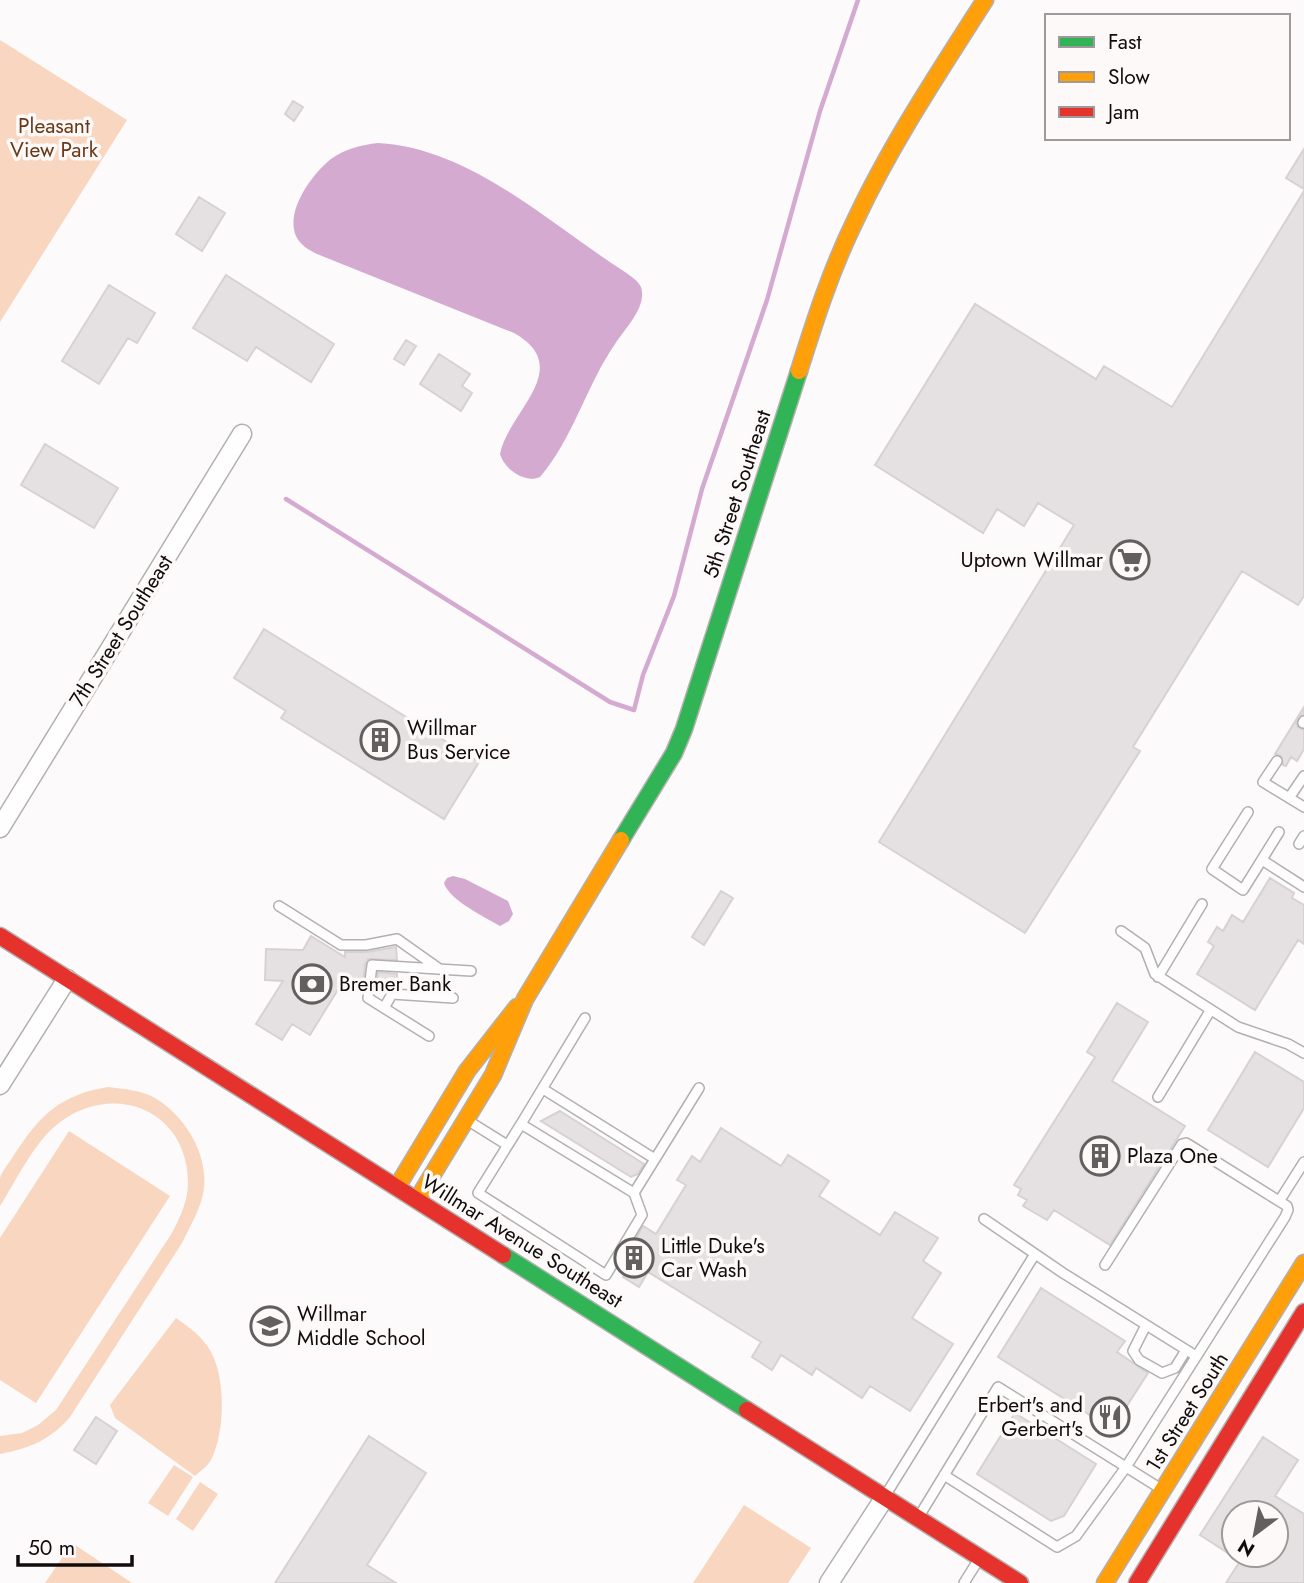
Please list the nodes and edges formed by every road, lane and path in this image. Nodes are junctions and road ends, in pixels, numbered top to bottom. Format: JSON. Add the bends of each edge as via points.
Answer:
{"nodes":[{"id":1,"x":985,"y":0,"type":"edge"},
{"id":2,"x":242,"y":434,"type":"dead end"},
{"id":3,"x":1277,"y":761,"type":"dead end"},
{"id":4,"x":1304,"y":776,"type":"edge"},
{"id":5,"x":1289,"y":798,"type":"junction"},
{"id":6,"x":1304,"y":807,"type":"edge"},
{"id":7,"x":1248,"y":812,"type":"dead end"},
{"id":8,"x":0,"y":828,"type":"edge"},
{"id":9,"x":1279,"y":832,"type":"dead end"},
{"id":10,"x":1262,"y":860,"type":"junction"},
{"id":11,"x":1304,"y":887,"type":"edge"},
{"id":12,"x":1202,"y":904,"type":"dead end"},
{"id":13,"x":279,"y":906,"type":"dead end"},
{"id":14,"x":1121,"y":931,"type":"dead end"},
{"id":15,"x":0,"y":936,"type":"edge"},
{"id":16,"x":439,"y":969,"type":"junction"},
{"id":17,"x":471,"y":971,"type":"dead end"},
{"id":18,"x":1158,"y":976,"type":"junction"},
{"id":19,"x":67,"y":979,"type":"junction"},
{"id":20,"x":453,"y":998,"type":"dead end"},
{"id":21,"x":525,"y":999,"type":"junction"},
{"id":22,"x":384,"y":1008,"type":"junction"},
{"id":23,"x":1210,"y":1011,"type":"junction"},
{"id":24,"x":585,"y":1018,"type":"dead end"},
{"id":25,"x":429,"y":1036,"type":"dead end"},
{"id":26,"x":1303,"y":1050,"type":"edge"},
{"id":27,"x":0,"y":1085,"type":"edge"},
{"id":28,"x":699,"y":1088,"type":"dead end"},
{"id":29,"x":542,"y":1089,"type":"junction"},
{"id":30,"x":1158,"y":1097,"type":"dead end"},
{"id":31,"x":466,"y":1119,"type":"junction"},
{"id":32,"x":521,"y":1124,"type":"junction"},
{"id":33,"x":507,"y":1145,"type":"junction"},
{"id":34,"x":655,"y":1159,"type":"junction"},
{"id":35,"x":1304,"y":1162,"type":"edge"},
{"id":36,"x":397,"y":1187,"type":"junction"},
{"id":37,"x":634,"y":1193,"type":"junction"},
{"id":38,"x":417,"y":1200,"type":"junction"},
{"id":39,"x":1280,"y":1200,"type":"junction"},
{"id":40,"x":984,"y":1219,"type":"dead end"},
{"id":41,"x":1035,"y":1254,"type":"junction"},
{"id":42,"x":1304,"y":1263,"type":"edge"},
{"id":43,"x":1105,"y":1265,"type":"dead end"},
{"id":44,"x":1304,"y":1312,"type":"edge"},
{"id":45,"x":1146,"y":1325,"type":"junction"},
{"id":46,"x":1186,"y":1350,"type":"junction"},
{"id":47,"x":1196,"y":1356,"type":"junction"},
{"id":48,"x":1126,"y":1467,"type":"junction"},
{"id":49,"x":944,"y":1475,"type":"junction"},
{"id":50,"x":1163,"y":1490,"type":"junction"},
{"id":51,"x":885,"y":1497,"type":"junction"},
{"id":52,"x":918,"y":1518,"type":"junction"},
{"id":53,"x":980,"y":1558,"type":"junction"},
{"id":54,"x":1011,"y":1580,"type":"edge"},
{"id":55,"x":829,"y":1583,"type":"edge"},
{"id":56,"x":964,"y":1583,"type":"edge"},
{"id":57,"x":1105,"y":1583,"type":"edge"},
{"id":58,"x":1137,"y":1583,"type":"edge"}],
"edges":[{"from":1,"to":21,"type":"main road","name":"5th Street Southeast","via":[[881,167],[845,239],[674,753]]},
{"from":2,"to":8,"type":"street","name":"7th Street Southeast"},
{"from":3,"to":5,"type":"lane","via":[[1263,782]]},
{"from":4,"to":5,"type":"lane"},
{"from":5,"to":6,"type":"lane"},
{"from":7,"to":10,"type":"lane","via":[[1212,869],[1243,890]]},
{"from":9,"to":10,"type":"lane"},
{"from":10,"to":11,"type":"lane"},
{"from":12,"to":18,"type":"lane"},
{"from":13,"to":16,"type":"lane","via":[[341,945],[397,939]]},
{"from":14,"to":18,"type":"lane","via":[[1145,948]]},
{"from":15,"to":19,"type":"main road","name":"Willmar Avenue Southeast"},
{"from":16,"to":17,"type":"lane"},
{"from":16,"to":22,"type":"lane","via":[[372,965],[368,998]]},
{"from":18,"to":23,"type":"lane"},
{"from":19,"to":27,"type":"street"},
{"from":19,"to":36,"type":"main road","name":"Willmar Avenue Southeast"},
{"from":20,"to":22,"type":"lane","via":[[392,994]]},
{"from":21,"to":31,"type":"main road","name":"5th Street Southeast","via":[[506,1048]]},
{"from":21,"to":36,"type":"main road","name":"5th Street Southeast","via":[[479,1053]]},
{"from":22,"to":25,"type":"lane"},
{"from":23,"to":26,"type":"lane","via":[[1238,1027]]},
{"from":23,"to":30,"type":"lane"},
{"from":24,"to":29,"type":"lane"},
{"from":28,"to":34,"type":"lane"},
{"from":29,"to":32,"type":"lane"},
{"from":29,"to":34,"type":"lane"},
{"from":31,"to":33,"type":"lane"},
{"from":31,"to":38,"type":"main road","name":"5th Street Southeast"},
{"from":32,"to":33,"type":"lane"},
{"from":32,"to":37,"type":"lane"},
{"from":33,"to":37,"type":"lane","via":[[478,1193],[606,1275],[642,1215]]},
{"from":34,"to":37,"type":"lane"},
{"from":35,"to":39,"type":"lane"},
{"from":36,"to":38,"type":"main road","name":"Willmar Avenue Southeast"},
{"from":38,"to":51,"type":"main road","name":"Willmar Avenue Southeast"},
{"from":39,"to":43,"type":"lane","via":[[1182,1144]]},
{"from":39,"to":47,"type":"lane","via":[[1287,1206],[1286,1217]]},
{"from":40,"to":41,"type":"lane"},
{"from":41,"to":45,"type":"lane"},
{"from":41,"to":51,"type":"lane"},
{"from":42,"to":50,"type":"main road","name":"1st Street South"},
{"from":44,"to":58,"type":"main road"},
{"from":45,"to":46,"type":"lane"},
{"from":45,"to":46,"type":"lane","via":[[1133,1351],[1139,1360],[1162,1373],[1175,1368]]},
{"from":46,"to":47,"type":"lane"},
{"from":47,"to":48,"type":"lane"},
{"from":48,"to":49,"type":"lane","via":[[1076,1536],[1057,1547]]},
{"from":48,"to":49,"type":"lane","via":[[998,1387]]},
{"from":48,"to":50,"type":"lane"},
{"from":49,"to":52,"type":"lane"},
{"from":50,"to":57,"type":"main road","name":"1st Street South"},
{"from":51,"to":52,"type":"main road","name":"Willmar Avenue Southeast"},
{"from":51,"to":55,"type":"street"},
{"from":52,"to":53,"type":"main road","name":"Willmar Avenue Southeast"},
{"from":53,"to":54,"type":"main road","name":"Willmar Avenue Southeast"},
{"from":53,"to":56,"type":"lane"}]}
